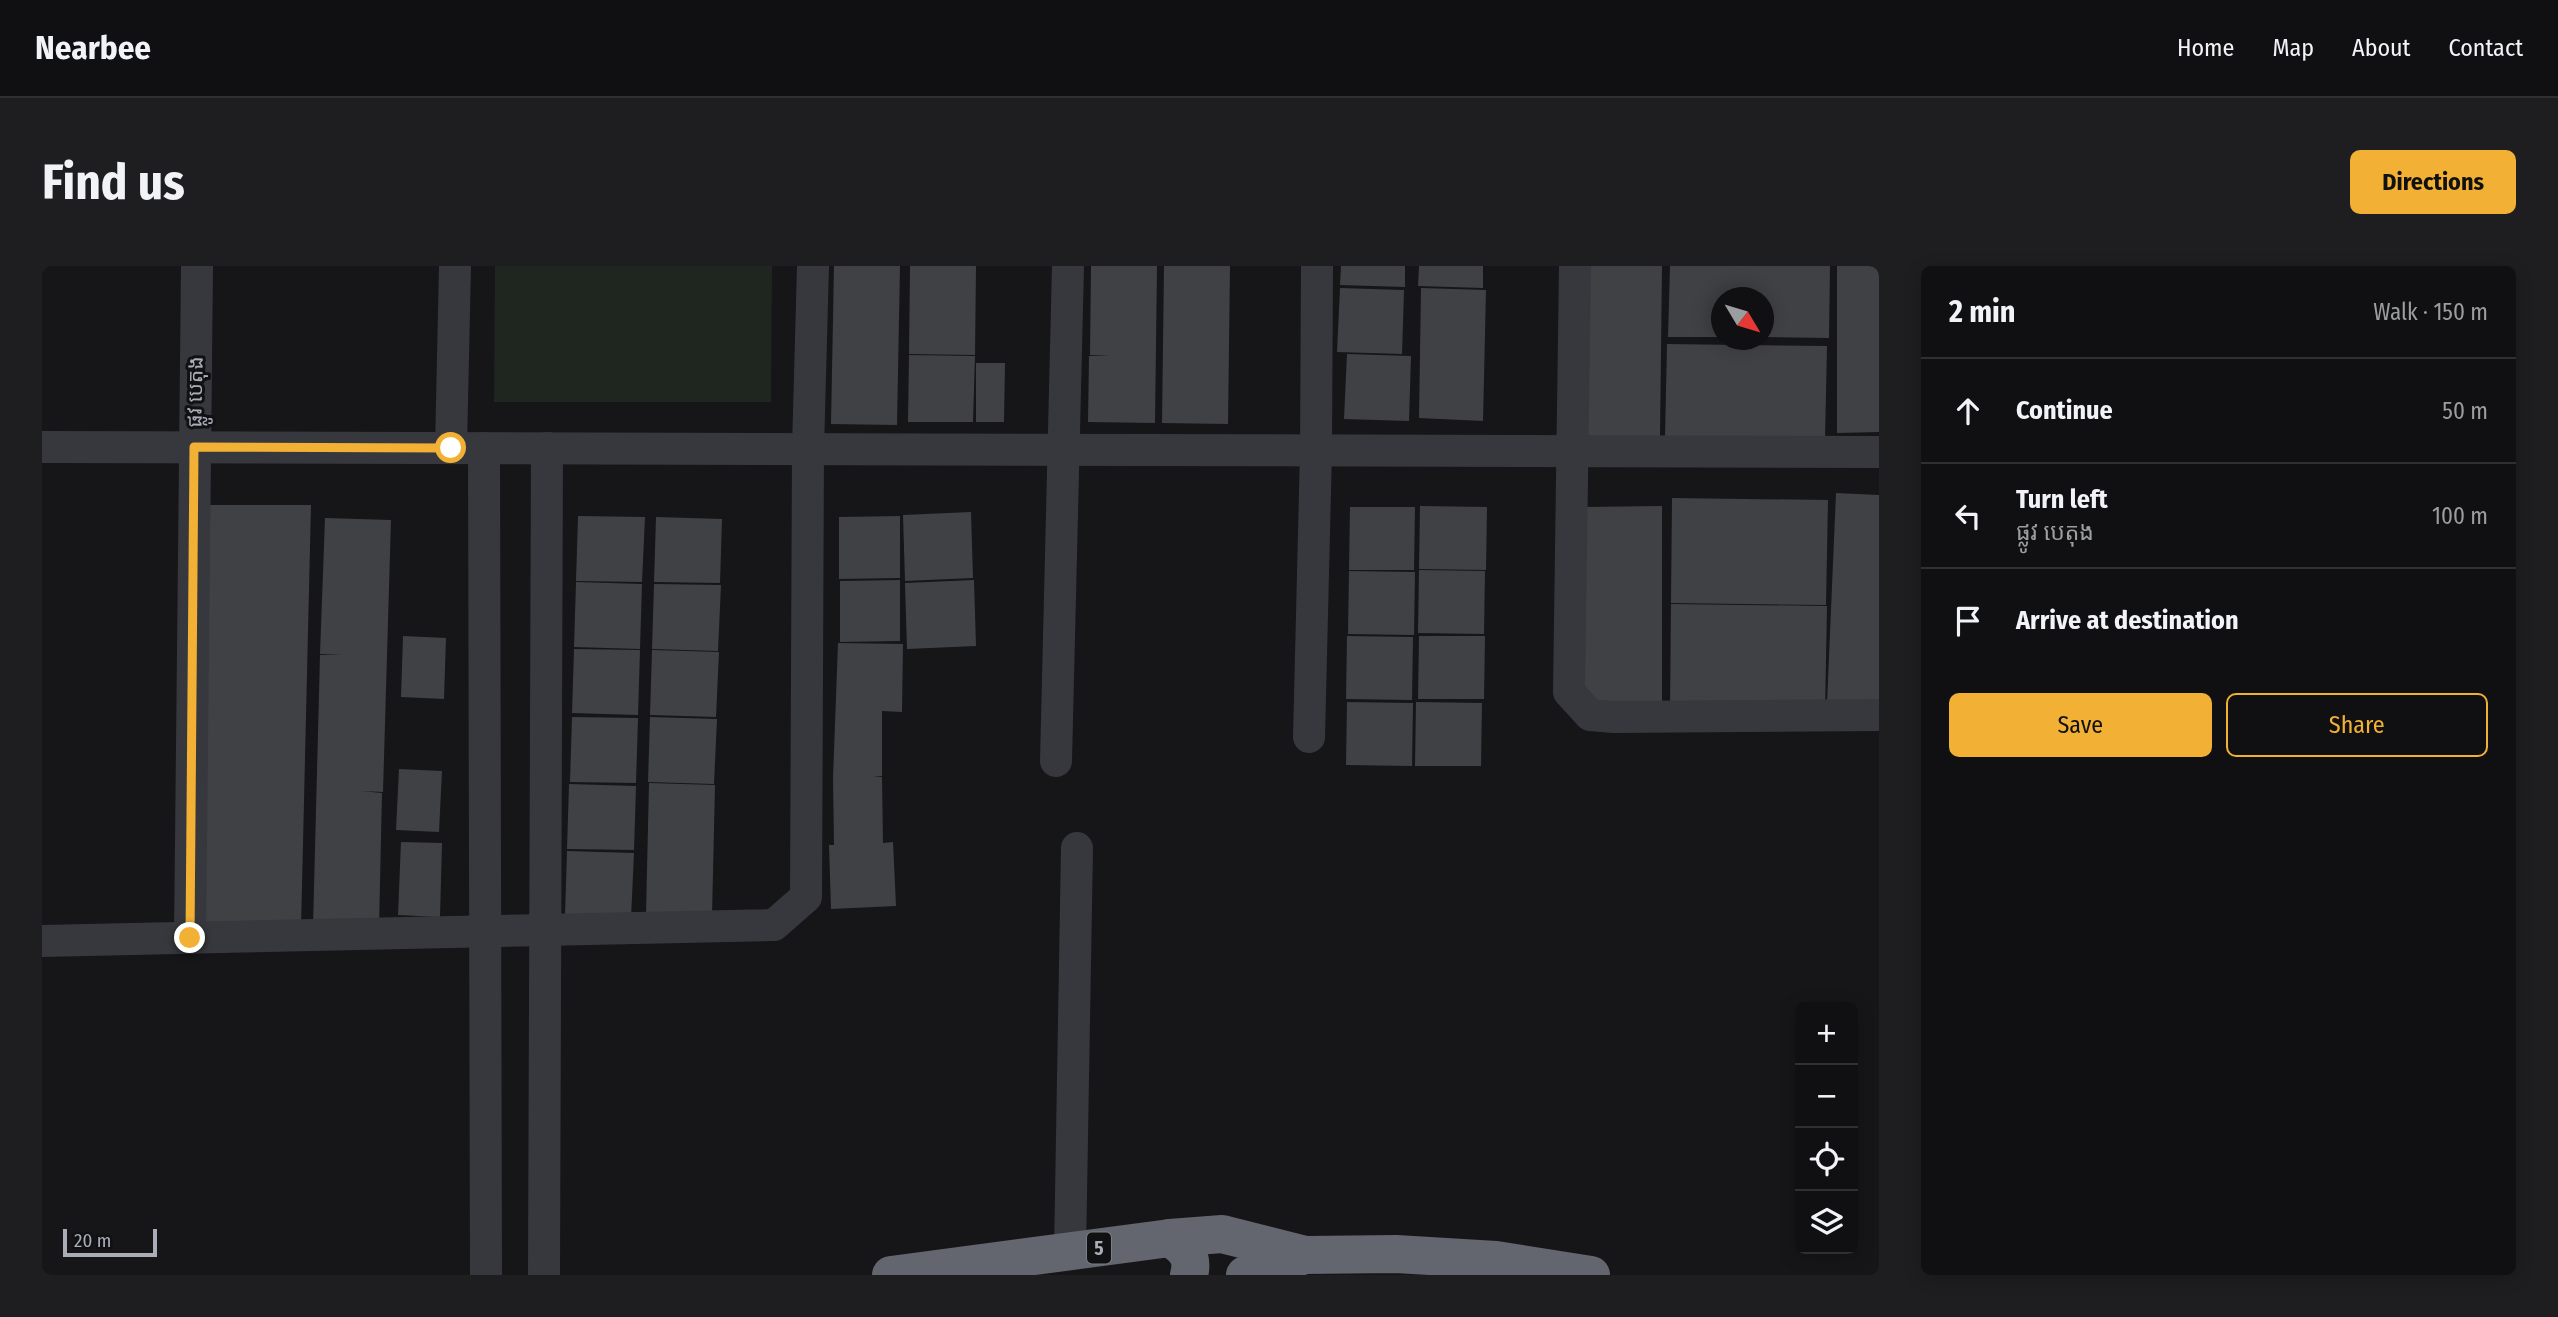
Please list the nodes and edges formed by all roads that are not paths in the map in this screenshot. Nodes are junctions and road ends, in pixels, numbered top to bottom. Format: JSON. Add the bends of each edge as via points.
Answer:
{"nodes":[{"id":1,"x":197,"y":266,"type":"edge"},
{"id":2,"x":455,"y":266,"type":"edge"},
{"id":3,"x":813,"y":266,"type":"edge"},
{"id":4,"x":1068,"y":266,"type":"edge"},
{"id":5,"x":1317,"y":266,"type":"edge"},
{"id":6,"x":1575,"y":266,"type":"edge"},
{"id":7,"x":42,"y":447,"type":"edge"},
{"id":8,"x":194,"y":447,"type":"junction"},
{"id":9,"x":451,"y":448,"type":"junction"},
{"id":10,"x":484,"y":448,"type":"junction"},
{"id":11,"x":547,"y":448,"type":"junction"},
{"id":12,"x":808,"y":449,"type":"junction"},
{"id":13,"x":1064,"y":450,"type":"junction"},
{"id":14,"x":1315,"y":451,"type":"junction"},
{"id":15,"x":1573,"y":451,"type":"junction"},
{"id":16,"x":1879,"y":452,"type":"edge"},
{"id":17,"x":1879,"y":715,"type":"edge"},
{"id":18,"x":1308,"y":737,"type":"dead end"},
{"id":19,"x":1056,"y":761,"type":"dead end"},
{"id":20,"x":1077,"y":848,"type":"dead end"},
{"id":21,"x":546,"y":930,"type":"junction"},
{"id":22,"x":485,"y":932,"type":"junction"},
{"id":23,"x":190,"y":938,"type":"junction"},
{"id":24,"x":42,"y":941,"type":"edge"},
{"id":25,"x":1170,"y":1238,"type":"junction"},
{"id":26,"x":1070,"y":1252,"type":"junction"},
{"id":27,"x":1305,"y":1255,"type":"junction"},
{"id":28,"x":486,"y":1275,"type":"edge"},
{"id":29,"x":544,"y":1275,"type":"edge"},
{"id":30,"x":891,"y":1275,"type":"edge"},
{"id":31,"x":1189,"y":1275,"type":"edge"},
{"id":32,"x":1245,"y":1275,"type":"edge"},
{"id":33,"x":1591,"y":1275,"type":"edge"}],
"edges":[{"from":1,"to":8,"type":"street","name":"ផ្លូវ បេតុង"},
{"from":2,"to":9,"type":"street"},
{"from":3,"to":12,"type":"street"},
{"from":4,"to":13,"type":"street"},
{"from":5,"to":14,"type":"street"},
{"from":6,"to":15,"type":"street"},
{"from":7,"to":8,"type":"street"},
{"from":8,"to":9,"type":"street"},
{"from":8,"to":23,"type":"street","name":"ផ្លូវ បេតុង"},
{"from":9,"to":10,"type":"street"},
{"from":10,"to":11,"type":"street"},
{"from":10,"to":22,"type":"street"},
{"from":11,"to":12,"type":"street"},
{"from":11,"to":21,"type":"street"},
{"from":12,"to":13,"type":"street"},
{"from":12,"to":21,"type":"street","via":[[806,897],[774,925]]},
{"from":13,"to":14,"type":"street"},
{"from":13,"to":19,"type":"street"},
{"from":14,"to":15,"type":"street"},
{"from":14,"to":18,"type":"street"},
{"from":15,"to":16,"type":"street"},
{"from":15,"to":17,"type":"street","via":[[1569,692],[1590,715]]},
{"from":20,"to":26,"type":"street"},
{"from":21,"to":22,"type":"street"},
{"from":21,"to":29,"type":"street"},
{"from":22,"to":23,"type":"street"},
{"from":22,"to":28,"type":"street"},
{"from":23,"to":24,"type":"street"},
{"from":25,"to":26,"type":"highway","number":"5"},
{"from":25,"to":27,"type":"highway","number":"5","via":[[1222,1234]]},
{"from":25,"to":31,"type":"highway","via":[[1186,1249],[1192,1265]]},
{"from":26,"to":30,"type":"highway","number":"5"},
{"from":27,"to":32,"type":"highway","number":"5"},
{"from":27,"to":33,"type":"highway","number":"5","via":[[1396,1254],[1496,1261]]}]}
